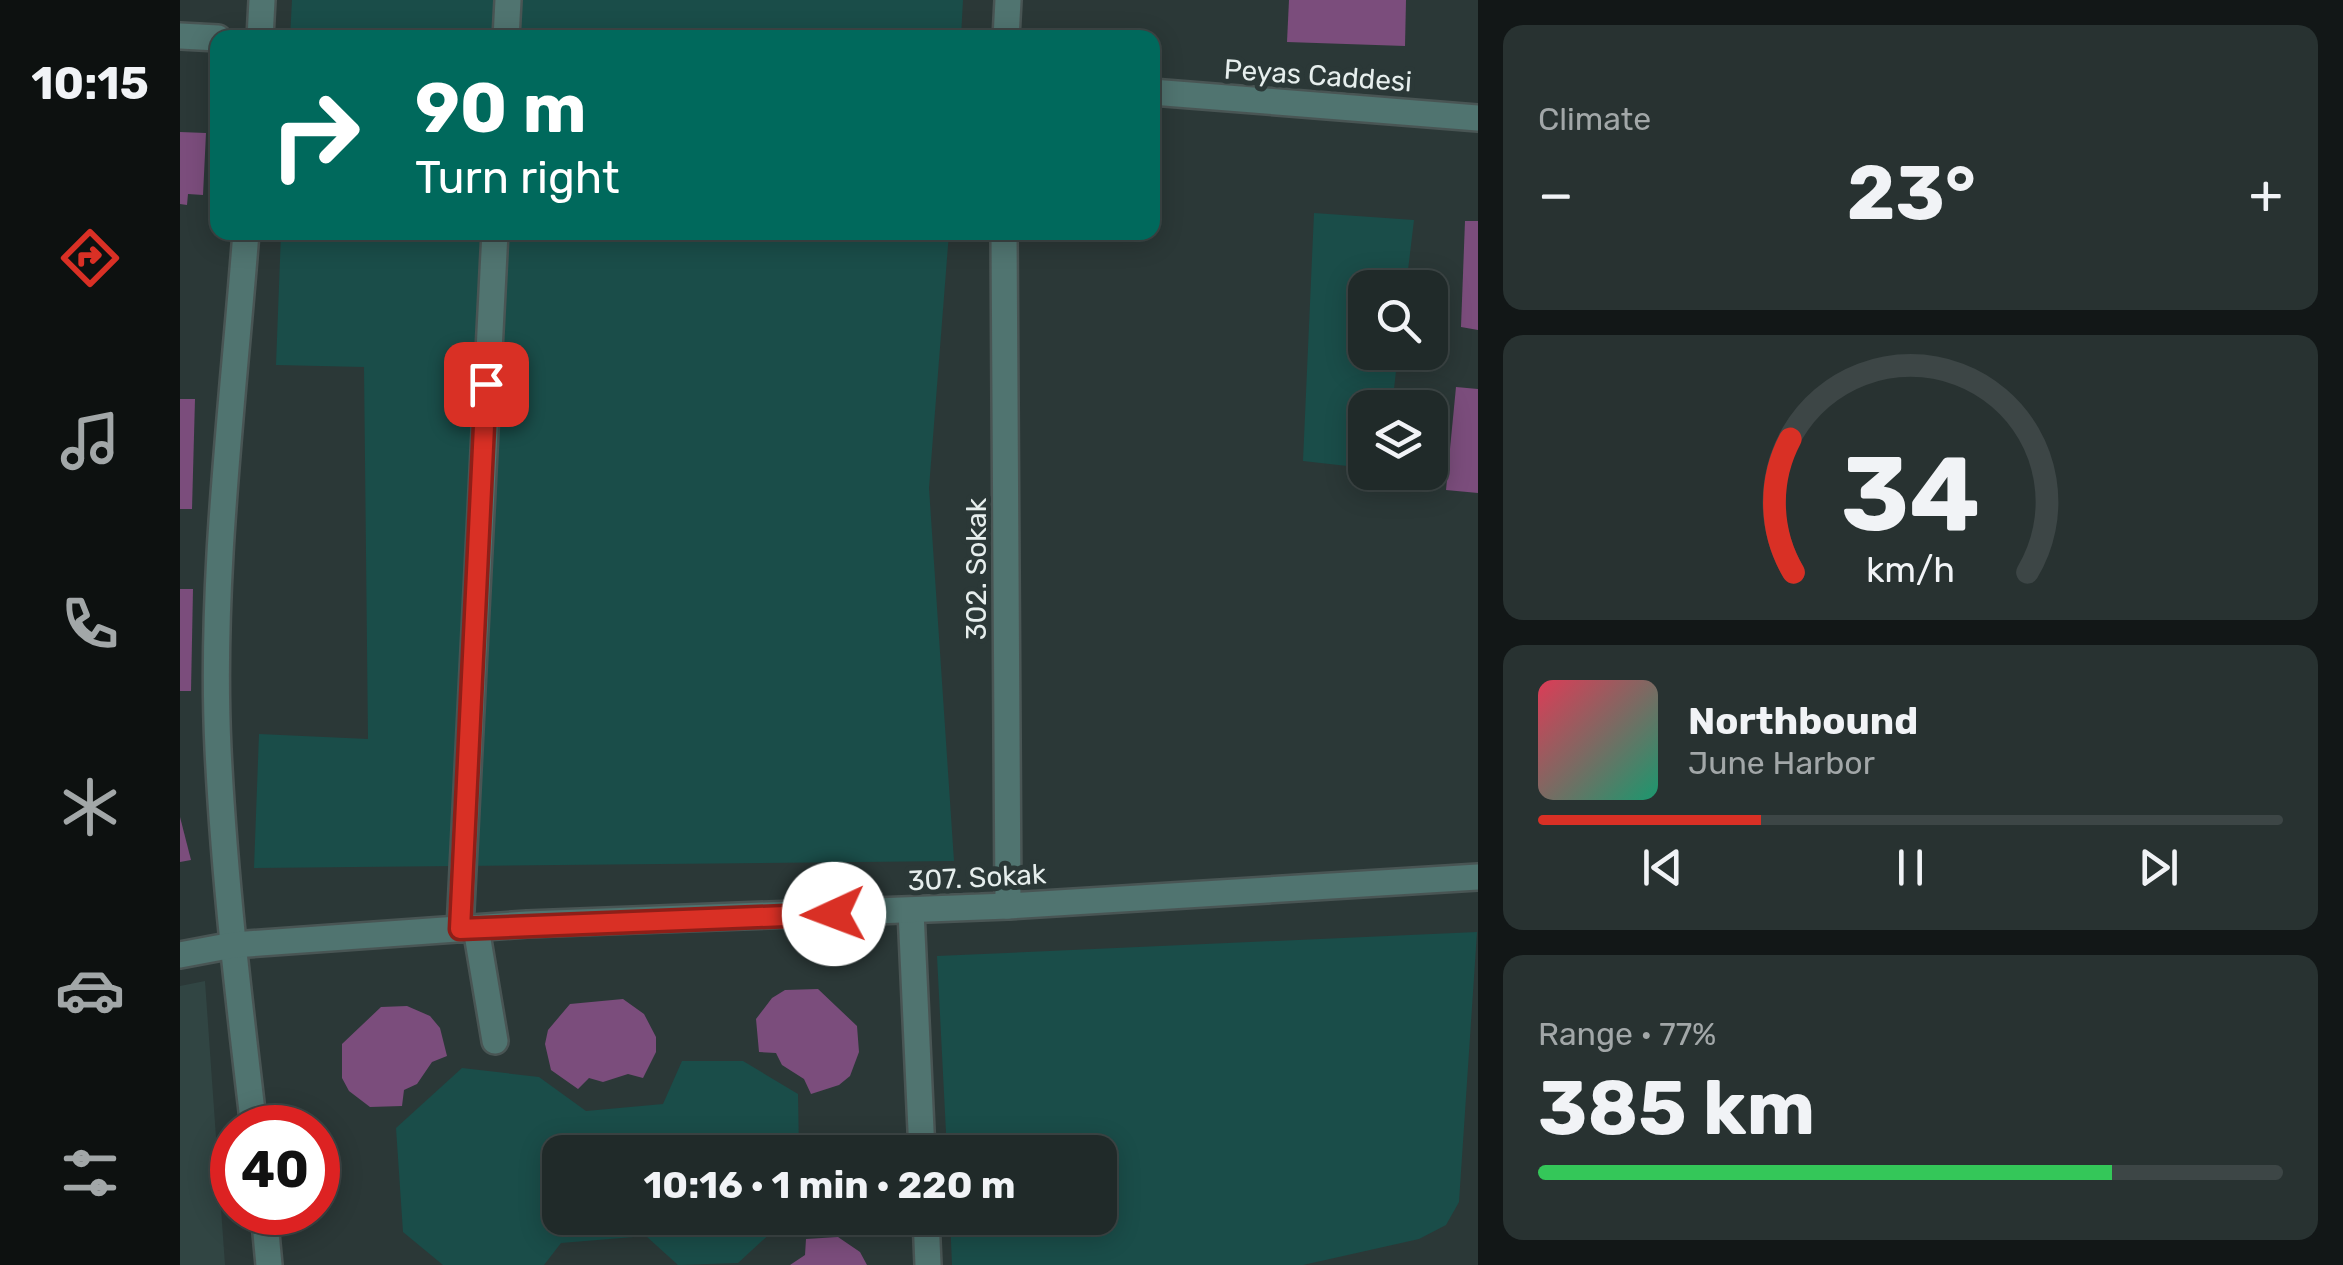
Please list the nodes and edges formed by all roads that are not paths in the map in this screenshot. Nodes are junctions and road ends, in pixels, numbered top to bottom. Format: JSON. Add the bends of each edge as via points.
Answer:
{"nodes":[{"id":1,"x":262,"y":0,"type":"edge"},
{"id":2,"x":508,"y":0,"type":"edge"},
{"id":3,"x":1008,"y":0,"type":"edge"},
{"id":4,"x":260,"y":30,"type":"edge"},
{"id":5,"x":506,"y":30,"type":"edge"},
{"id":6,"x":1006,"y":30,"type":"edge"},
{"id":7,"x":180,"y":36,"type":"edge"},
{"id":8,"x":210,"y":38,"type":"edge"},
{"id":9,"x":1160,"y":93,"type":"edge"},
{"id":10,"x":1478,"y":118,"type":"edge"},
{"id":11,"x":245,"y":240,"type":"edge"},
{"id":12,"x":495,"y":240,"type":"edge"},
{"id":13,"x":1004,"y":240,"type":"edge"},
{"id":14,"x":1478,"y":877,"type":"edge"},
{"id":15,"x":1008,"y":906,"type":"junction"},
{"id":16,"x":910,"y":911,"type":"junction"},
{"id":17,"x":468,"y":928,"type":"junction"},
{"id":18,"x":233,"y":945,"type":"junction"},
{"id":19,"x":180,"y":956,"type":"edge"},
{"id":20,"x":494,"y":1041,"type":"dead end"},
{"id":21,"x":251,"y":1105,"type":"edge"},
{"id":22,"x":921,"y":1135,"type":"edge"},
{"id":23,"x":266,"y":1235,"type":"edge"},
{"id":24,"x":927,"y":1235,"type":"edge"},
{"id":25,"x":269,"y":1265,"type":"edge"},
{"id":26,"x":928,"y":1265,"type":"edge"}],
"edges":[{"from":1,"to":4,"type":"street"},
{"from":2,"to":5,"type":"street"},
{"from":3,"to":6,"type":"street"},
{"from":7,"to":8,"type":"street"},
{"from":9,"to":10,"type":"street","name":"Peyas Caddesi"},
{"from":11,"to":18,"type":"street","via":[[219,587],[218,747]]},
{"from":12,"to":17,"type":"street"},
{"from":13,"to":15,"type":"street","name":"302. Sokak"},
{"from":14,"to":15,"type":"street","name":"307. Sokak"},
{"from":15,"to":16,"type":"street","name":"307. Sokak"},
{"from":16,"to":17,"type":"street","name":"307. Sokak"},
{"from":16,"to":22,"type":"street"},
{"from":17,"to":18,"type":"street","name":"307. Sokak"},
{"from":17,"to":20,"type":"street"},
{"from":18,"to":19,"type":"street","name":"307. Sokak"},
{"from":18,"to":21,"type":"street"},
{"from":23,"to":25,"type":"street"},
{"from":24,"to":26,"type":"street"}]}
